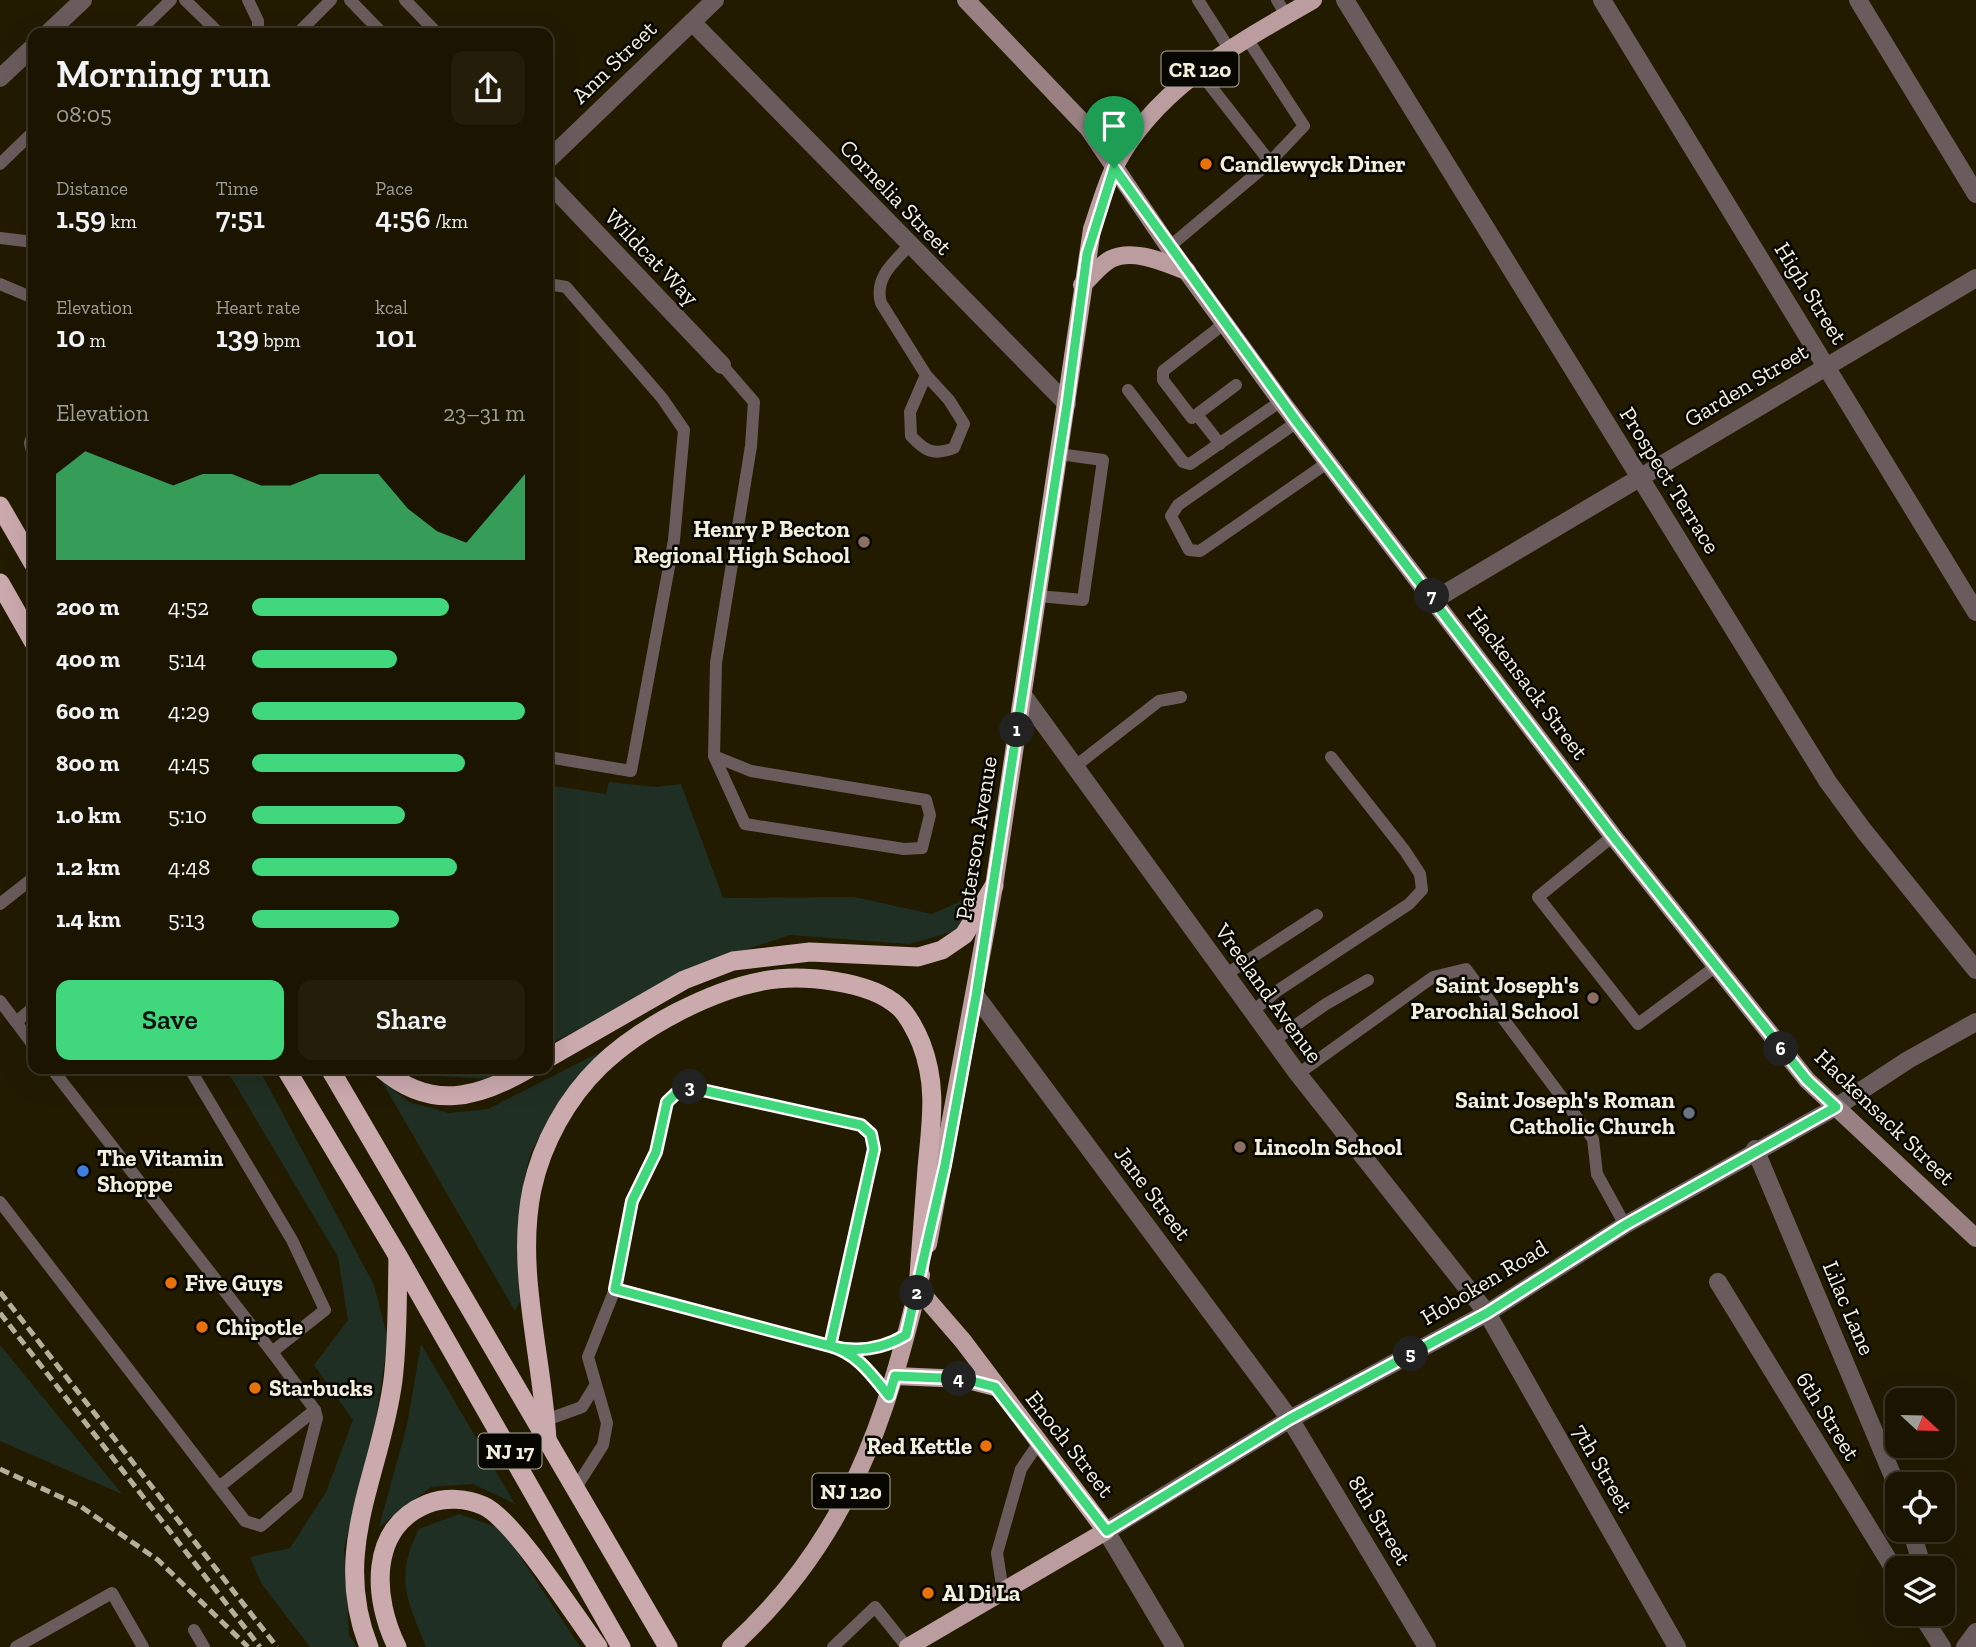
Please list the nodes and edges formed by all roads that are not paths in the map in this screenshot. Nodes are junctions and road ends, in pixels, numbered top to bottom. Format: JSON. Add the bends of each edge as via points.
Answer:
{"nodes":[{"id":1,"x":83,"y":0,"type":"edge"},
{"id":2,"x":171,"y":0,"type":"edge"},
{"id":3,"x":186,"y":0,"type":"edge"},
{"id":4,"x":248,"y":0,"type":"edge"},
{"id":5,"x":331,"y":0,"type":"edge"},
{"id":6,"x":350,"y":0,"type":"edge"},
{"id":7,"x":405,"y":0,"type":"edge"},
{"id":8,"x":715,"y":0,"type":"edge"},
{"id":9,"x":966,"y":0,"type":"edge"},
{"id":10,"x":1198,"y":0,"type":"edge"},
{"id":11,"x":1313,"y":0,"type":"edge"},
{"id":12,"x":1345,"y":0,"type":"edge"},
{"id":13,"x":1602,"y":0,"type":"edge"},
{"id":14,"x":1858,"y":0,"type":"edge"},
{"id":15,"x":1281,"y":8,"type":"edge"},
{"id":16,"x":692,"y":22,"type":"junction"},
{"id":17,"x":53,"y":28,"type":"edge"},
{"id":18,"x":142,"y":28,"type":"edge"},
{"id":19,"x":214,"y":28,"type":"edge"},
{"id":20,"x":258,"y":28,"type":"edge"},
{"id":21,"x":303,"y":28,"type":"edge"},
{"id":22,"x":377,"y":28,"type":"edge"},
{"id":23,"x":432,"y":28,"type":"edge"},
{"id":24,"x":1248,"y":40,"type":"junction"},
{"id":25,"x":1230,"y":50,"type":"junction"},
{"id":26,"x":28,"y":52,"type":"edge"},
{"id":27,"x":1199,"y":70,"type":"junction"},
{"id":28,"x":0,"y":78,"type":"edge"},
{"id":29,"x":28,"y":137,"type":"edge"},
{"id":30,"x":553,"y":151,"type":"edge"},
{"id":31,"x":1270,"y":162,"type":"junction"},
{"id":32,"x":0,"y":164,"type":"edge"},
{"id":33,"x":1114,"y":168,"type":"junction"},
{"id":34,"x":553,"y":187,"type":"edge"},
{"id":35,"x":1976,"y":194,"type":"edge"},
{"id":36,"x":0,"y":238,"type":"edge"},
{"id":37,"x":28,"y":241,"type":"edge"},
{"id":38,"x":909,"y":246,"type":"junction"},
{"id":39,"x":1169,"y":247,"type":"junction"},
{"id":40,"x":1187,"y":271,"type":"junction"},
{"id":41,"x":1976,"y":278,"type":"edge"},
{"id":42,"x":0,"y":284,"type":"edge"},
{"id":43,"x":553,"y":285,"type":"edge"},
{"id":44,"x":1082,"y":285,"type":"junction"},
{"id":45,"x":28,"y":296,"type":"edge"},
{"id":46,"x":1225,"y":323,"type":"junction"},
{"id":47,"x":722,"y":365,"type":"joint"},
{"id":48,"x":1827,"y":366,"type":"junction"},
{"id":49,"x":926,"y":375,"type":"junction"},
{"id":50,"x":1236,"y":385,"type":"dead end"},
{"id":51,"x":1128,"y":390,"type":"dead end"},
{"id":52,"x":1281,"y":401,"type":"junction"},
{"id":53,"x":1067,"y":404,"type":"junction"},
{"id":54,"x":1198,"y":416,"type":"junction"},
{"id":55,"x":1297,"y":422,"type":"junction"},
{"id":56,"x":1220,"y":444,"type":"junction"},
{"id":57,"x":1059,"y":453,"type":"junction"},
{"id":58,"x":1328,"y":463,"type":"junction"},
{"id":59,"x":1639,"y":477,"type":"junction"},
{"id":60,"x":0,"y":506,"type":"edge"},
{"id":61,"x":28,"y":554,"type":"edge"},
{"id":62,"x":0,"y":583,"type":"edge"},
{"id":63,"x":1038,"y":596,"type":"junction"},
{"id":64,"x":1434,"y":600,"type":"junction"},
{"id":65,"x":1976,"y":612,"type":"edge"},
{"id":66,"x":28,"y":632,"type":"edge"},
{"id":67,"x":1023,"y":695,"type":"junction"},
{"id":68,"x":1181,"y":697,"type":"dead end"},
{"id":69,"x":714,"y":756,"type":"junction"},
{"id":70,"x":1331,"y":757,"type":"dead end"},
{"id":71,"x":553,"y":758,"type":"edge"},
{"id":72,"x":1073,"y":768,"type":"junction"},
{"id":73,"x":1613,"y":836,"type":"junction"},
{"id":74,"x":28,"y":882,"type":"edge"},
{"id":75,"x":994,"y":886,"type":"junction"},
{"id":76,"x":0,"y":904,"type":"edge"},
{"id":77,"x":1317,"y":915,"type":"dead end"},
{"id":78,"x":1715,"y":967,"type":"junction"},
{"id":79,"x":1976,"y":970,"type":"edge"},
{"id":80,"x":1225,"y":975,"type":"junction"},
{"id":81,"x":1368,"y":979,"type":"dead end"},
{"id":82,"x":976,"y":996,"type":"junction"},
{"id":83,"x":0,"y":1001,"type":"edge"},
{"id":84,"x":28,"y":1011,"type":"edge"},
{"id":85,"x":1252,"y":1012,"type":"junction"},
{"id":86,"x":14,"y":1019,"type":"junction"},
{"id":87,"x":1976,"y":1022,"type":"edge"},
{"id":88,"x":0,"y":1027,"type":"edge"},
{"id":89,"x":28,"y":1038,"type":"edge"},
{"id":90,"x":1273,"y":1041,"type":"junction"},
{"id":91,"x":553,"y":1055,"type":"edge"},
{"id":92,"x":56,"y":1074,"type":"edge"},
{"id":93,"x":193,"y":1074,"type":"edge"},
{"id":94,"x":289,"y":1074,"type":"edge"},
{"id":95,"x":333,"y":1074,"type":"edge"},
{"id":96,"x":391,"y":1074,"type":"edge"},
{"id":97,"x":518,"y":1074,"type":"edge"},
{"id":98,"x":1298,"y":1074,"type":"junction"},
{"id":99,"x":1836,"y":1107,"type":"junction"},
{"id":100,"x":1755,"y":1149,"type":"junction"},
{"id":101,"x":0,"y":1202,"type":"edge"},
{"id":102,"x":1625,"y":1225,"type":"junction"},
{"id":103,"x":1976,"y":1238,"type":"edge"},
{"id":104,"x":398,"y":1256,"type":"junction"},
{"id":105,"x":1718,"y":1282,"type":"dead end"},
{"id":106,"x":615,"y":1289,"type":"junction"},
{"id":107,"x":918,"y":1289,"type":"junction"},
{"id":108,"x":1487,"y":1313,"type":"junction"},
{"id":109,"x":906,"y":1335,"type":"junction"},
{"id":110,"x":830,"y":1346,"type":"junction"},
{"id":111,"x":845,"y":1350,"type":"junction"},
{"id":112,"x":272,"y":1352,"type":"junction"},
{"id":113,"x":895,"y":1376,"type":"junction"},
{"id":114,"x":595,"y":1386,"type":"junction"},
{"id":115,"x":995,"y":1387,"type":"junction"},
{"id":116,"x":889,"y":1396,"type":"junction"},
{"id":117,"x":315,"y":1410,"type":"junction"},
{"id":118,"x":1290,"y":1419,"type":"junction"},
{"id":119,"x":546,"y":1420,"type":"junction"},
{"id":120,"x":547,"y":1441,"type":"junction"},
{"id":121,"x":1038,"y":1444,"type":"junction"},
{"id":122,"x":1891,"y":1472,"type":"edge"},
{"id":123,"x":219,"y":1487,"type":"junction"},
{"id":124,"x":575,"y":1489,"type":"junction"},
{"id":125,"x":1107,"y":1531,"type":"junction"},
{"id":126,"x":1886,"y":1556,"type":"edge"},
{"id":127,"x":1003,"y":1592,"type":"junction"},
{"id":128,"x":1929,"y":1626,"type":"edge"},
{"id":129,"x":1941,"y":1626,"type":"edge"},
{"id":130,"x":194,"y":1630,"type":"dead end"},
{"id":131,"x":1976,"y":1632,"type":"edge"},
{"id":132,"x":914,"y":1645,"type":"edge"},
{"id":133,"x":16,"y":1647,"type":"edge"},
{"id":134,"x":143,"y":1647,"type":"edge"},
{"id":135,"x":204,"y":1647,"type":"edge"},
{"id":136,"x":369,"y":1647,"type":"edge"},
{"id":137,"x":397,"y":1647,"type":"edge"},
{"id":138,"x":598,"y":1647,"type":"edge"},
{"id":139,"x":621,"y":1647,"type":"edge"},
{"id":140,"x":668,"y":1647,"type":"edge"},
{"id":141,"x":732,"y":1647,"type":"edge"},
{"id":142,"x":833,"y":1647,"type":"edge"},
{"id":143,"x":1175,"y":1647,"type":"edge"},
{"id":144,"x":1427,"y":1647,"type":"edge"},
{"id":145,"x":1676,"y":1647,"type":"edge"},
{"id":146,"x":1942,"y":1647,"type":"edge"},
{"id":147,"x":1947,"y":1647,"type":"edge"},
{"id":148,"x":1965,"y":1647,"type":"edge"}],
"edges":[{"from":1,"to":17,"type":"street"},
{"from":2,"to":18,"type":"lane"},
{"from":3,"to":19,"type":"lane"},
{"from":4,"to":20,"type":"lane"},
{"from":5,"to":21,"type":"lane"},
{"from":6,"to":22,"type":"lane"},
{"from":7,"to":23,"type":"lane"},
{"from":8,"to":16,"type":"street","name":"Ann Street"},
{"from":9,"to":33,"type":"main road","name":"Hackensack Street","via":[[1088,128]]},
{"from":10,"to":25,"type":"lane"},
{"from":11,"to":15,"type":"main road","name":"Paterson Avenue","number":"CR 120"},
{"from":12,"to":59,"type":"street","name":"Prospect Terrace"},
{"from":13,"to":48,"type":"street","name":"High Street"},
{"from":14,"to":35,"type":"street"},
{"from":15,"to":24,"type":"main road","name":"Paterson Avenue","number":"CR 120"},
{"from":16,"to":30,"type":"street","name":"Ann Street"},
{"from":16,"to":38,"type":"street","name":"Cornelia Street"},
{"from":24,"to":25,"type":"main road","name":"Paterson Avenue","number":"CR 120"},
{"from":24,"to":31,"type":"lane","via":[[1304,126]]},
{"from":25,"to":27,"type":"main road","name":"Paterson Avenue","number":"CR 120"},
{"from":26,"to":28,"type":"street"},
{"from":27,"to":31,"type":"lane"},
{"from":27,"to":33,"type":"main road","name":"Paterson Avenue","number":"CR 120","via":[[1157,107]]},
{"from":29,"to":32,"type":"lane"},
{"from":31,"to":39,"type":"lane"},
{"from":33,"to":39,"type":"main road","name":"Hackensack Street"},
{"from":33,"to":44,"type":"main road","name":"Paterson Avenue","number":"CR 120","via":[[1092,229]]},
{"from":34,"to":47,"type":"street","name":"Wildcat Way"},
{"from":36,"to":37,"type":"lane"},
{"from":38,"to":49,"type":"lane","via":[[883,275],[877,291]]},
{"from":38,"to":53,"type":"street","name":"Cornelia Street"},
{"from":39,"to":40,"type":"main road","name":"Hackensack Street"},
{"from":40,"to":44,"type":"main road","via":[[1143,257],[1111,259]]},
{"from":40,"to":46,"type":"main road","name":"Hackensack Street"},
{"from":41,"to":48,"type":"street","name":"Garden Street"},
{"from":42,"to":45,"type":"lane"},
{"from":43,"to":71,"type":"lane","via":[[566,287],[684,430],[674,540],[631,771]]},
{"from":44,"to":53,"type":"main road","name":"Paterson Avenue","number":"CR 120"},
{"from":46,"to":52,"type":"main road","name":"Hackensack Street"},
{"from":46,"to":54,"type":"lane","via":[[1163,371],[1164,380],[1192,418]]},
{"from":47,"to":69,"type":"lane","via":[[754,402],[716,663]]},
{"from":48,"to":59,"type":"street","name":"Garden Street"},
{"from":48,"to":65,"type":"street","name":"High Street"},
{"from":49,"to":49,"type":"lane","via":[[964,424],[954,448],[938,454],[924,450],[911,436],[910,412]]},
{"from":50,"to":54,"type":"lane"},
{"from":51,"to":56,"type":"lane","via":[[1183,462],[1190,464]]},
{"from":52,"to":55,"type":"main road","name":"Hackensack Street"},
{"from":52,"to":56,"type":"lane"},
{"from":53,"to":57,"type":"main road","name":"Paterson Avenue","number":"CR 120"},
{"from":54,"to":56,"type":"lane"},
{"from":55,"to":58,"type":"main road","name":"Hackensack Street"},
{"from":55,"to":58,"type":"lane","via":[[1178,505],[1172,523],[1189,550],[1200,551]]},
{"from":57,"to":63,"type":"main road","name":"Paterson Avenue","number":"CR 120"},
{"from":57,"to":63,"type":"lane","via":[[1102,460],[1083,600]]},
{"from":58,"to":64,"type":"main road","name":"Hackensack Street"},
{"from":59,"to":64,"type":"street","name":"Garden Street"},
{"from":59,"to":79,"type":"street","name":"Prospect Terrace","via":[[1828,782]]},
{"from":60,"to":61,"type":"highway"},
{"from":62,"to":66,"type":"highway"},
{"from":63,"to":67,"type":"main road","name":"Paterson Avenue","number":"CR 120"},
{"from":64,"to":73,"type":"main road","name":"Hackensack Street"},
{"from":67,"to":72,"type":"street","name":"Vreeland Avenue"},
{"from":67,"to":75,"type":"main road","name":"Paterson Avenue","number":"CR 120"},
{"from":68,"to":72,"type":"lane","via":[[1159,701]]},
{"from":69,"to":69,"type":"lane","via":[[751,771],[926,800],[930,815],[922,848],[744,824]]},
{"from":70,"to":85,"type":"lane","via":[[1405,850],[1420,874],[1422,891]]},
{"from":72,"to":80,"type":"street","name":"Vreeland Avenue"},
{"from":73,"to":78,"type":"main road","name":"Hackensack Street"},
{"from":73,"to":78,"type":"lane","via":[[1538,897],[1638,1024]]},
{"from":74,"to":76,"type":"lane"},
{"from":75,"to":82,"type":"main road","name":"Paterson Avenue","number":"CR 120"},
{"from":75,"to":91,"type":"highway","via":[[964,935],[942,950],[918,957],[810,952],[733,961],[684,980]]},
{"from":77,"to":80,"type":"lane"},
{"from":78,"to":99,"type":"main road","name":"Hackensack Street","via":[[1807,1080]]},
{"from":80,"to":85,"type":"street","name":"Vreeland Avenue"},
{"from":81,"to":90,"type":"lane"},
{"from":82,"to":107,"type":"main road","name":"Paterson Avenue","number":"CR 120"},
{"from":82,"to":118,"type":"street","name":"Jane Street"},
{"from":83,"to":86,"type":"lane"},
{"from":84,"to":86,"type":"lane"},
{"from":85,"to":90,"type":"street","name":"Vreeland Avenue"},
{"from":86,"to":88,"type":"lane"},
{"from":86,"to":89,"type":"lane"},
{"from":87,"to":99,"type":"street","name":"Hoboken Road"},
{"from":90,"to":98,"type":"street","name":"Vreeland Avenue"},
{"from":92,"to":112,"type":"lane"},
{"from":93,"to":112,"type":"lane","via":[[292,1240],[325,1310]]},
{"from":94,"to":104,"type":"highway","number":"NJ 17"},
{"from":95,"to":120,"type":"highway","number":"NJ 17"},
{"from":96,"to":97,"type":"highway","via":[[422,1092],[454,1097],[486,1091]]},
{"from":98,"to":102,"type":"lane","via":[[1433,977],[1466,969],[1593,1139],[1597,1174]]},
{"from":98,"to":108,"type":"street","name":"Vreeland Avenue"},
{"from":99,"to":100,"type":"street","name":"Hoboken Road"},
{"from":99,"to":103,"type":"main road","name":"Hackensack Street"},
{"from":100,"to":102,"type":"street","name":"Hoboken Road"},
{"from":100,"to":122,"type":"street","name":"Lilac Lane"},
{"from":101,"to":123,"type":"lane"},
{"from":102,"to":108,"type":"street","name":"Hoboken Road"},
{"from":104,"to":136,"type":"highway","via":[[393,1381],[354,1548],[355,1588]]},
{"from":104,"to":139,"type":"highway","number":"NJ 17"},
{"from":105,"to":126,"type":"street","name":"6th Street"},
{"from":106,"to":110,"type":"lane"},
{"from":106,"to":110,"type":"lane","via":[[632,1201],[656,1152],[667,1102],[684,1086],[861,1125],[871,1134],[874,1149]]},
{"from":106,"to":114,"type":"lane","via":[[588,1357]]},
{"from":107,"to":109,"type":"main road","name":"Paterson Avenue","number":"NJ 120"},
{"from":107,"to":115,"type":"main road","name":"Enoch Street"},
{"from":107,"to":119,"type":"highway","via":[[934,1108],[928,1062],[899,1007],[861,987],[820,979],[763,981],[705,998],[641,1034],[601,1065],[572,1099],[549,1137],[532,1188],[526,1236]]},
{"from":108,"to":118,"type":"street","name":"Hoboken Road"},
{"from":108,"to":145,"type":"street","name":"7th Street"},
{"from":109,"to":111,"type":"lane","via":[[888,1346]]},
{"from":109,"to":113,"type":"main road","name":"Paterson Avenue","number":"NJ 120"},
{"from":110,"to":111,"type":"lane"},
{"from":111,"to":116,"type":"lane"},
{"from":112,"to":117,"type":"lane"},
{"from":113,"to":115,"type":"main road","name":"Enoch Street","via":[[964,1379]]},
{"from":113,"to":116,"type":"main road","name":"Paterson Avenue","number":"NJ 120"},
{"from":114,"to":119,"type":"lane","via":[[582,1408]]},
{"from":114,"to":124,"type":"lane","via":[[607,1423],[603,1445]]},
{"from":115,"to":121,"type":"main road","name":"Enoch Street"},
{"from":116,"to":141,"type":"main road","name":"Paterson Avenue","number":"NJ 120","via":[[860,1475],[830,1528],[779,1599]]},
{"from":117,"to":123,"type":"lane"},
{"from":117,"to":123,"type":"lane","via":[[313,1437],[297,1495],[290,1504],[261,1526],[251,1525]]},
{"from":118,"to":125,"type":"street","name":"Hoboken Road"},
{"from":118,"to":144,"type":"street","name":"8th Street"},
{"from":119,"to":120,"type":"highway"},
{"from":120,"to":124,"type":"highway","number":"NJ 17"},
{"from":121,"to":125,"type":"main road","name":"Enoch Street"},
{"from":121,"to":127,"type":"lane","via":[[1021,1469],[997,1553]]},
{"from":124,"to":140,"type":"highway","number":"NJ 17"},
{"from":125,"to":127,"type":"main road","name":"Hoboken Road"},
{"from":125,"to":143,"type":"street"},
{"from":127,"to":132,"type":"main road","name":"Hoboken Road"},
{"from":128,"to":146,"type":"street"},
{"from":129,"to":147,"type":"street"},
{"from":130,"to":135,"type":"lane"},
{"from":131,"to":148,"type":"street"},
{"from":132,"to":142,"type":"lane","via":[[875,1607]]},
{"from":133,"to":134,"type":"lane","via":[[112,1593]]},
{"from":137,"to":138,"type":"highway","via":[[380,1593],[383,1553],[406,1516],[446,1500],[472,1502],[505,1521]]}]}
